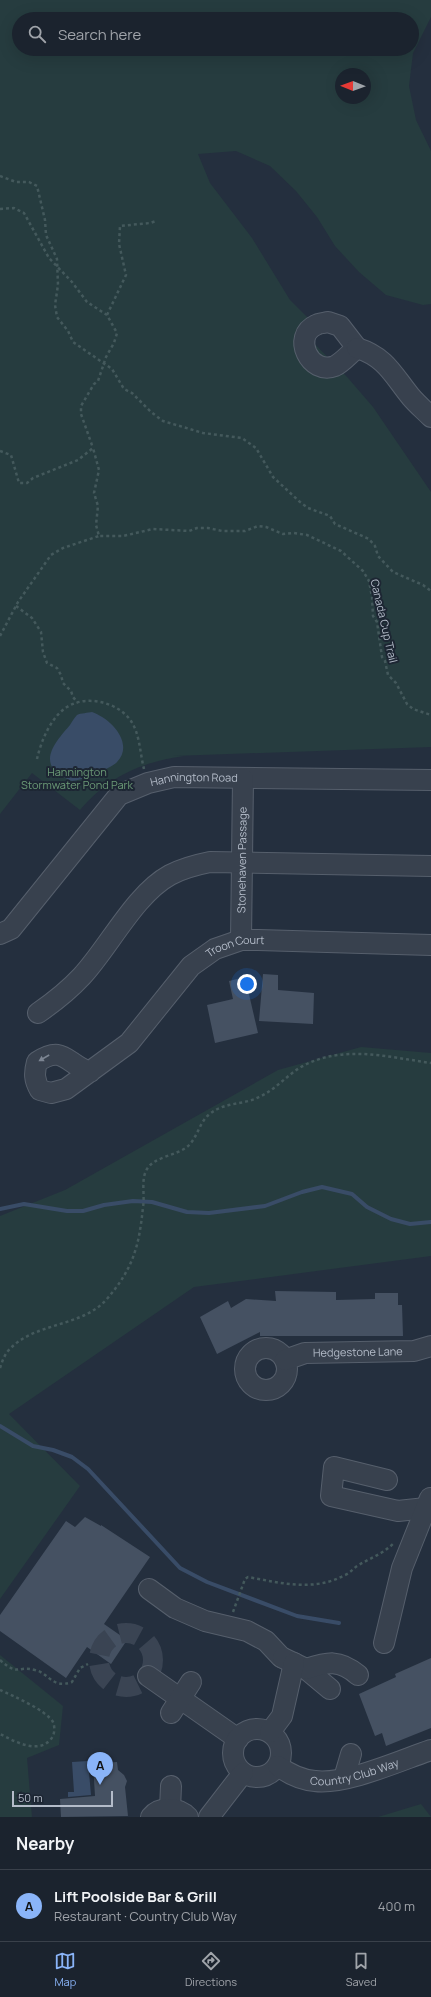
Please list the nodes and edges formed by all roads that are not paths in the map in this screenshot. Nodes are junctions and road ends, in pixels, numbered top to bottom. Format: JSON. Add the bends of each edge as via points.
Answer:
{"nodes":[{"id":1,"x":357,"y":348,"type":"dead end"},
{"id":2,"x":431,"y":417,"type":"edge"},
{"id":3,"x":243,"y":779,"type":"junction"},
{"id":4,"x":431,"y":780,"type":"edge"},
{"id":5,"x":241,"y":862,"type":"junction"},
{"id":6,"x":431,"y":866,"type":"edge"},
{"id":7,"x":0,"y":934,"type":"edge"},
{"id":8,"x":242,"y":940,"type":"junction"},
{"id":9,"x":431,"y":945,"type":"edge"},
{"id":10,"x":38,"y":1013,"type":"dead end"},
{"id":11,"x":90,"y":1072,"type":"dead end"},
{"id":12,"x":431,"y":1346,"type":"edge"},
{"id":13,"x":285,"y":1360,"type":"dead end"},
{"id":14,"x":387,"y":1480,"type":"dead end"},
{"id":15,"x":429,"y":1504,"type":"edge"},
{"id":16,"x":149,"y":1589,"type":"dead end"},
{"id":17,"x":384,"y":1643,"type":"dead end"},
{"id":18,"x":287,"y":1661,"type":"junction"},
{"id":19,"x":358,"y":1675,"type":"dead end"},
{"id":20,"x":148,"y":1676,"type":"tunnel mouth"},
{"id":21,"x":191,"y":1682,"type":"dead end"},
{"id":22,"x":330,"y":1689,"type":"dead end"},
{"id":23,"x":175,"y":1706,"type":"junction"},
{"id":24,"x":270,"y":1732,"type":"junction"},
{"id":25,"x":238,"y":1739,"type":"junction"},
{"id":26,"x":431,"y":1750,"type":"edge"},
{"id":27,"x":351,"y":1754,"type":"dead end"},
{"id":28,"x":278,"y":1766,"type":"junction"},
{"id":29,"x":243,"y":1773,"type":"junction"},
{"id":30,"x":344,"y":1778,"type":"junction"},
{"id":31,"x":171,"y":1786,"type":"dead end"},
{"id":32,"x":170,"y":1808,"type":"junction"},
{"id":33,"x":151,"y":1817,"type":"edge"},
{"id":34,"x":188,"y":1817,"type":"edge"},
{"id":35,"x":209,"y":1817,"type":"edge"}],
"edges":[{"from":1,"to":2,"type":"street","via":[[370,352],[384,361]]},
{"from":3,"to":4,"type":"street","name":"Hannington Road"},
{"from":3,"to":5,"type":"street","name":"Stonehaven Passage"},
{"from":3,"to":7,"type":"street","name":"Hannington Road","via":[[174,776],[148,783],[119,796],[11,929]]},
{"from":5,"to":6,"type":"street"},
{"from":5,"to":8,"type":"street","name":"Stonehaven Passage"},
{"from":5,"to":10,"type":"street","via":[[210,862],[190,866],[168,876],[152,888],[137,905],[82,976],[62,996]]},
{"from":8,"to":9,"type":"street","name":"Troon Court"},
{"from":8,"to":11,"type":"street","name":"Troon Court","via":[[215,949],[191,966],[129,1042]]},
{"from":12,"to":13,"type":"street","name":"Hedgestone Lane","via":[[414,1351],[305,1353]]},
{"from":14,"to":15,"type":"street","via":[[334,1468],[331,1496],[398,1511]]},
{"from":15,"to":17,"type":"street","via":[[402,1568]]},
{"from":16,"to":18,"type":"street","via":[[175,1608],[205,1621],[247,1631],[266,1641]]},
{"from":18,"to":19,"type":"street","via":[[341,1663]]},
{"from":18,"to":22,"type":"street"},
{"from":18,"to":24,"type":"street","via":[[282,1716]]},
{"from":20,"to":23,"type":"street"},
{"from":21,"to":23,"type":"street"},
{"from":23,"to":25,"type":"street","via":[[211,1728]]},
{"from":24,"to":25,"type":"street","via":[[254,1728]]},
{"from":24,"to":28,"type":"street","via":[[280,1747]]},
{"from":25,"to":29,"type":"street","via":[[234,1745],[233,1755],[236,1765]]},
{"from":26,"to":30,"type":"street","name":"Country Club Way"},
{"from":27,"to":30,"type":"street"},
{"from":28,"to":29,"type":"street","via":[[271,1773],[262,1776]]},
{"from":28,"to":30,"type":"street","name":"Country Club Way","via":[[297,1784]]},
{"from":29,"to":35,"type":"street"},
{"from":31,"to":32,"type":"street"},
{"from":32,"to":33,"type":"street","via":[[161,1810]]},
{"from":32,"to":34,"type":"street"}]}
